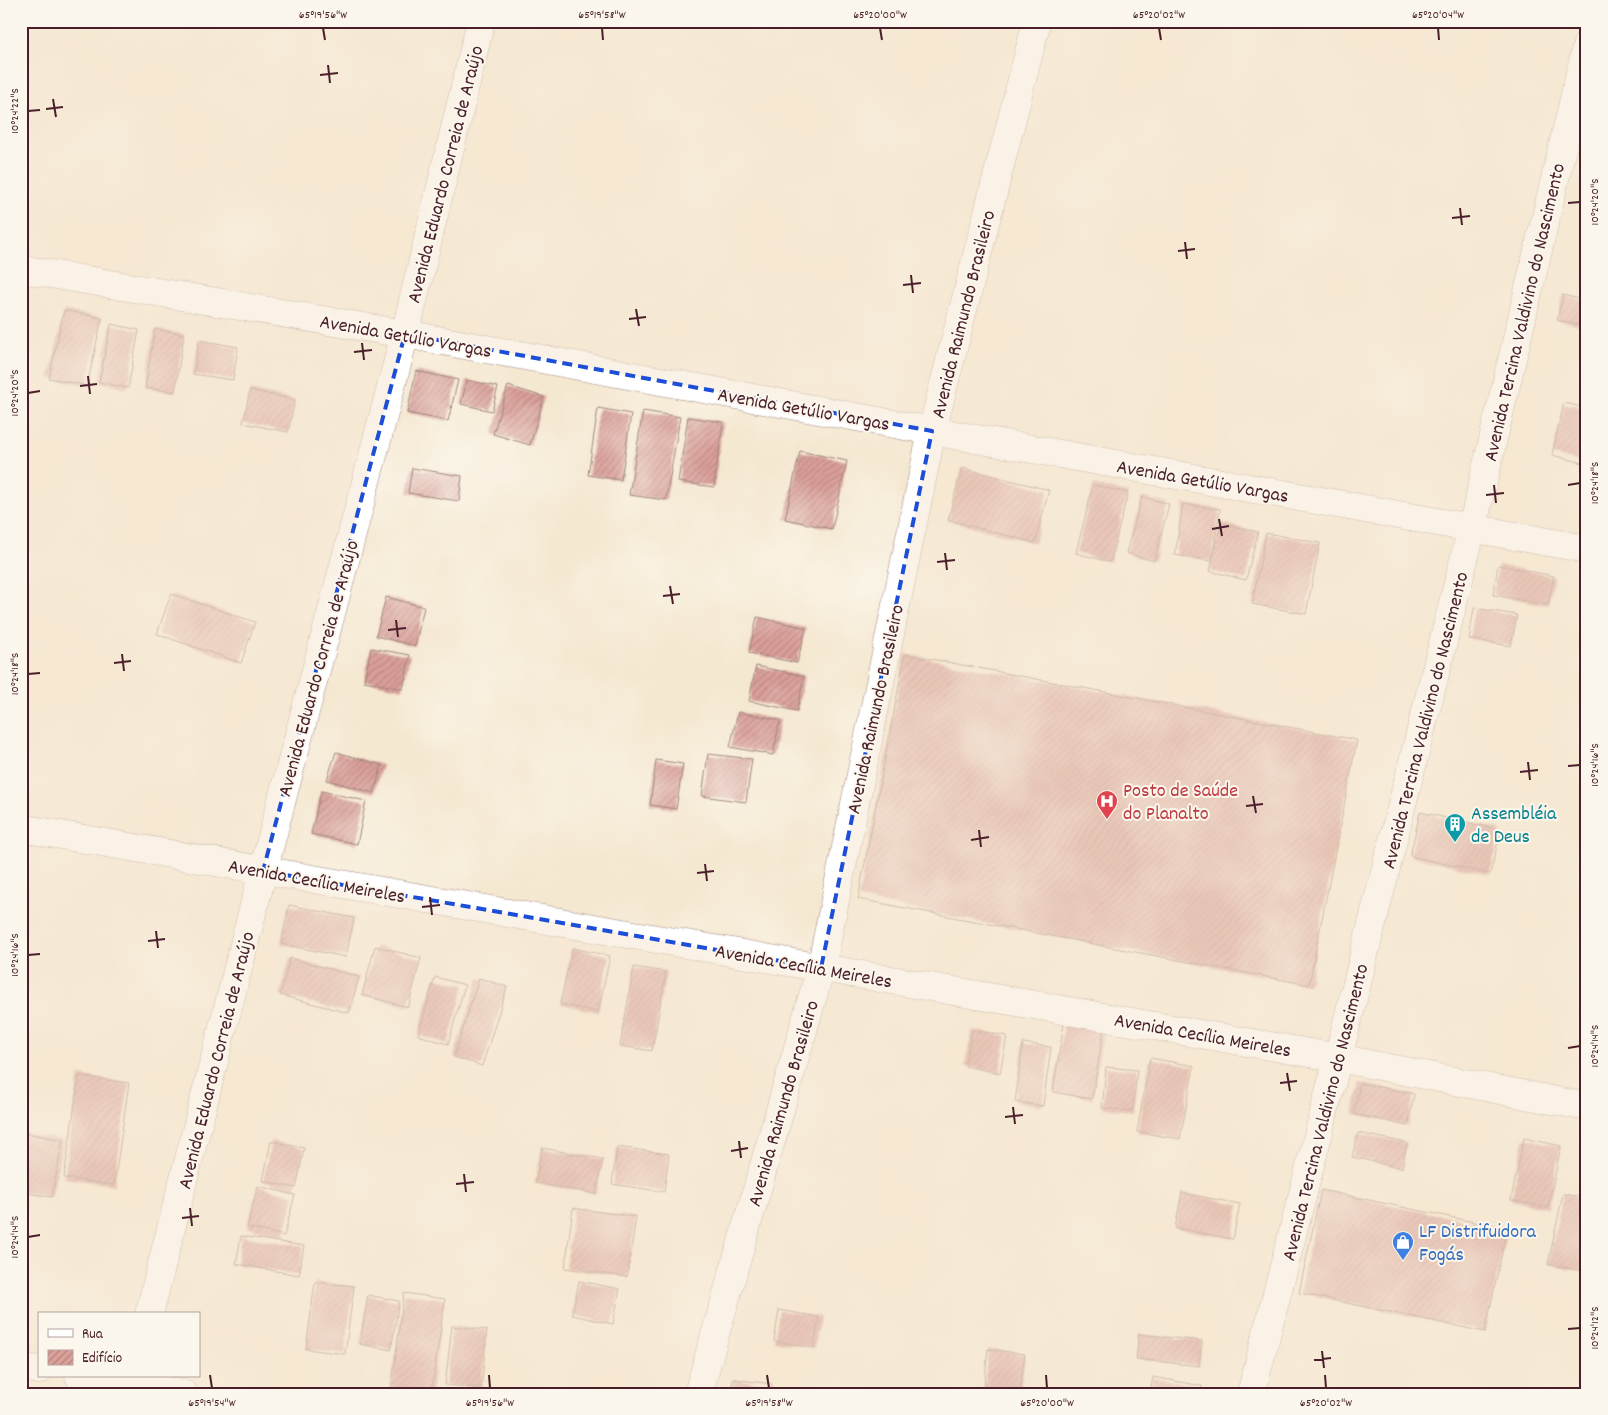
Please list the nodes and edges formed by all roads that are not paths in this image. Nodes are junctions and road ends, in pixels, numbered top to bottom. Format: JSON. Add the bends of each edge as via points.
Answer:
{"nodes":[{"id":1,"x":481,"y":21,"type":"edge"},
{"id":2,"x":1037,"y":21,"type":"edge"},
{"id":3,"x":1587,"y":44,"type":"edge"},
{"id":4,"x":21,"y":270,"type":"edge"},
{"id":5,"x":405,"y":334,"type":"junction"},
{"id":6,"x":932,"y":431,"type":"junction"},
{"id":7,"x":1472,"y":528,"type":"junction"},
{"id":8,"x":1587,"y":549,"type":"edge"},
{"id":9,"x":21,"y":828,"type":"edge"},
{"id":10,"x":263,"y":871,"type":"junction"},
{"id":11,"x":821,"y":968,"type":"junction"},
{"id":12,"x":1338,"y":1058,"type":"junction"},
{"id":13,"x":1587,"y":1107,"type":"edge"},
{"id":14,"x":150,"y":1312,"type":"edge"},
{"id":15,"x":21,"y":1367,"type":"edge"},
{"id":16,"x":38,"y":1370,"type":"edge"},
{"id":17,"x":91,"y":1378,"type":"edge"},
{"id":18,"x":131,"y":1385,"type":"edge"},
{"id":19,"x":184,"y":1394,"type":"edge"},
{"id":20,"x":698,"y":1394,"type":"edge"},
{"id":21,"x":1251,"y":1394,"type":"edge"}],
"edges":[{"from":1,"to":5,"type":"street","name":"Avenida Eduardo Correia de Araújo"},
{"from":2,"to":6,"type":"street","name":"Avenida Raimundo Brasileiro"},
{"from":3,"to":7,"type":"street","name":"Avenida Tercina Valdivino do Nascimento"},
{"from":4,"to":5,"type":"street","name":"Avenida Getúlio Vargas"},
{"from":5,"to":6,"type":"street","name":"Avenida Getúlio Vargas"},
{"from":5,"to":10,"type":"street","name":"Avenida Eduardo Correia de Araújo"},
{"from":6,"to":7,"type":"street","name":"Avenida Getúlio Vargas"},
{"from":6,"to":11,"type":"street","name":"Avenida Raimundo Brasileiro"},
{"from":7,"to":8,"type":"street","name":"Avenida Getúlio Vargas"},
{"from":7,"to":12,"type":"street","name":"Avenida Tercina Valdivino do Nascimento"},
{"from":9,"to":10,"type":"street","name":"Avenida Cecília Meireles"},
{"from":10,"to":11,"type":"street","name":"Avenida Cecília Meireles"},
{"from":10,"to":14,"type":"street","name":"Avenida Eduardo Correia de Araújo"},
{"from":11,"to":12,"type":"street","name":"Avenida Cecília Meireles"},
{"from":11,"to":20,"type":"street","name":"Avenida Raimundo Brasileiro"},
{"from":12,"to":13,"type":"street","name":"Avenida Cecília Meireles"},
{"from":12,"to":21,"type":"street","name":"Avenida Tercina Valdivino do Nascimento"},
{"from":15,"to":16,"type":"street"},
{"from":17,"to":18,"type":"street"},
{"from":18,"to":19,"type":"street"}]}
